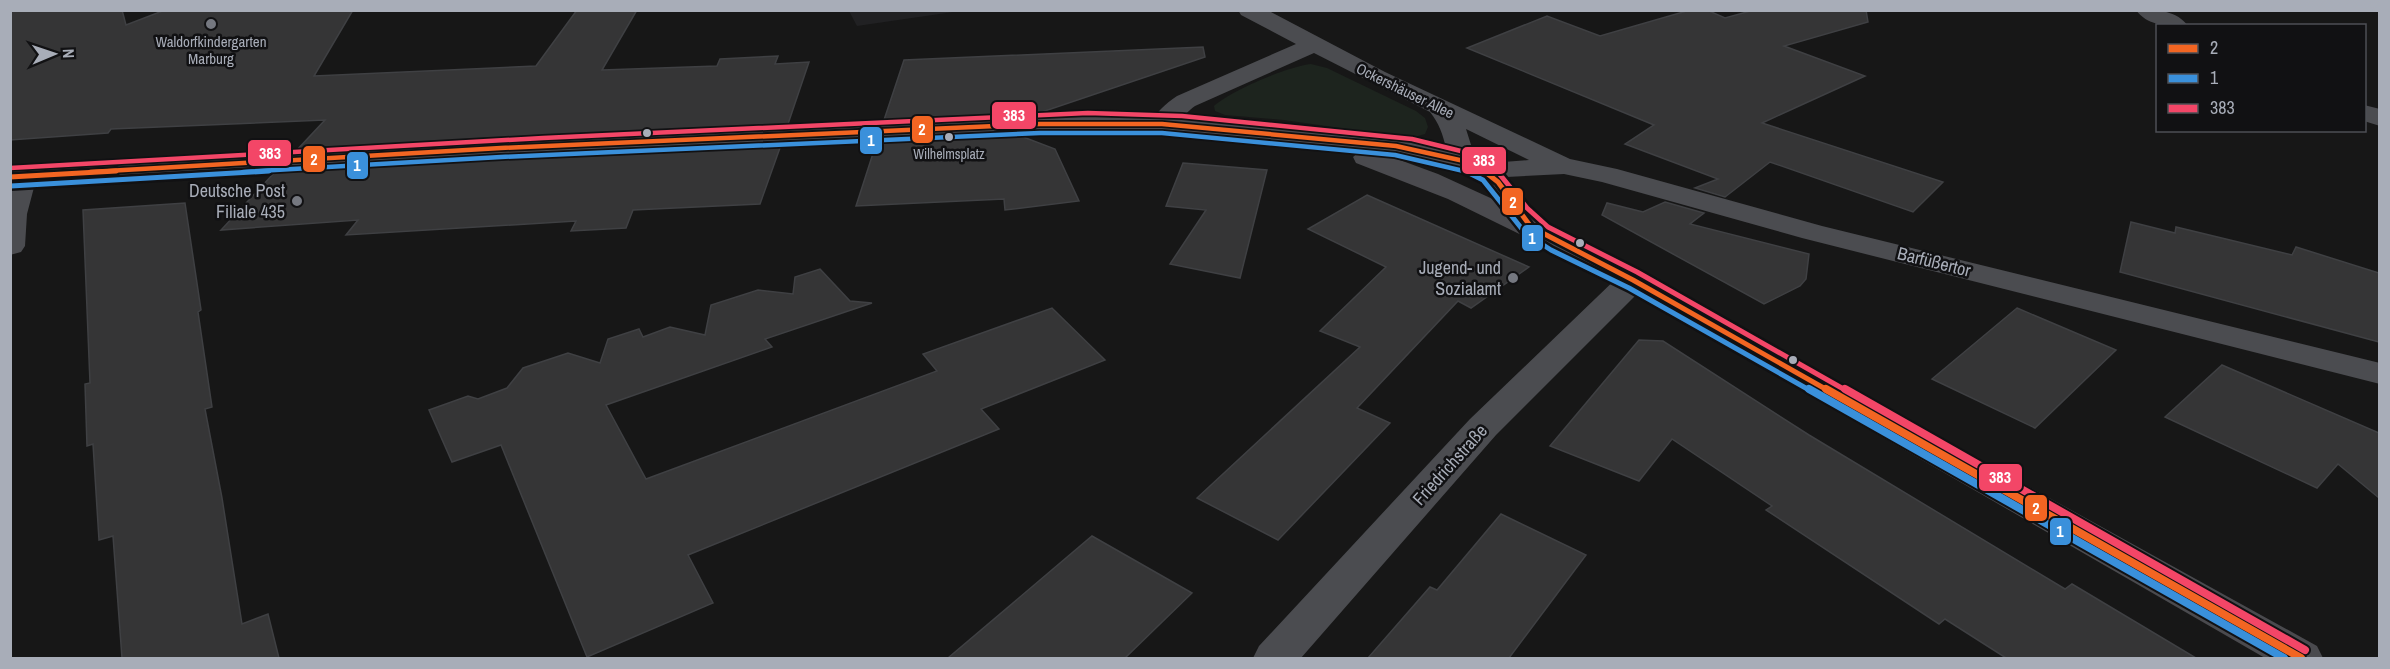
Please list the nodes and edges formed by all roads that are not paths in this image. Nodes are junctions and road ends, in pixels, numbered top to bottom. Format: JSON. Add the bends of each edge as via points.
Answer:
{"nodes":[{"id":1,"x":1249,"y":10,"type":"edge"},
{"id":2,"x":2148,"y":10,"type":"edge"},
{"id":3,"x":2173,"y":24,"type":"edge"},
{"id":4,"x":1313,"y":45,"type":"junction"},
{"id":5,"x":1440,"y":108,"type":"junction"},
{"id":6,"x":1162,"y":124,"type":"junction"},
{"id":7,"x":1280,"y":135,"type":"junction"},
{"id":8,"x":1453,"y":159,"type":"junction"},
{"id":9,"x":1564,"y":166,"type":"junction"},
{"id":10,"x":1487,"y":170,"type":"junction"},
{"id":11,"x":17,"y":177,"type":"edge"},
{"id":12,"x":1528,"y":225,"type":"junction"},
{"id":13,"x":10,"y":246,"type":"edge"},
{"id":14,"x":1633,"y":280,"type":"junction"},
{"id":15,"x":2379,"y":374,"type":"edge"},
{"id":16,"x":1275,"y":658,"type":"edge"},
{"id":17,"x":2301,"y":658,"type":"edge"}],
"edges":[{"from":1,"to":4,"type":"street","name":"Ockershäuser Allee"},
{"from":2,"to":3,"type":"street"},
{"from":4,"to":5,"type":"street","name":"Ockershäuser Allee"},
{"from":4,"to":6,"type":"street","via":[[1186,101]]},
{"from":5,"to":8,"type":"street","via":[[1456,134],[1459,148]]},
{"from":5,"to":9,"type":"street","name":"Ockershäuser Allee"},
{"from":6,"to":7,"type":"main road"},
{"from":6,"to":11,"type":"main road","via":[[1040,124],[742,136]]},
{"from":7,"to":8,"type":"main road","via":[[1396,146]]},
{"from":7,"to":12,"type":"main road","via":[[1372,159]]},
{"from":8,"to":10,"type":"main road"},
{"from":9,"to":10,"type":"street","name":"Barfüßertor"},
{"from":9,"to":15,"type":"street","name":"Barfüßertor"},
{"from":10,"to":12,"type":"main road"},
{"from":11,"to":13,"type":"street"},
{"from":12,"to":14,"type":"main road"},
{"from":14,"to":16,"type":"street","name":"Friedrichstraße","via":[[1483,427]]},
{"from":14,"to":17,"type":"main road"}]}
